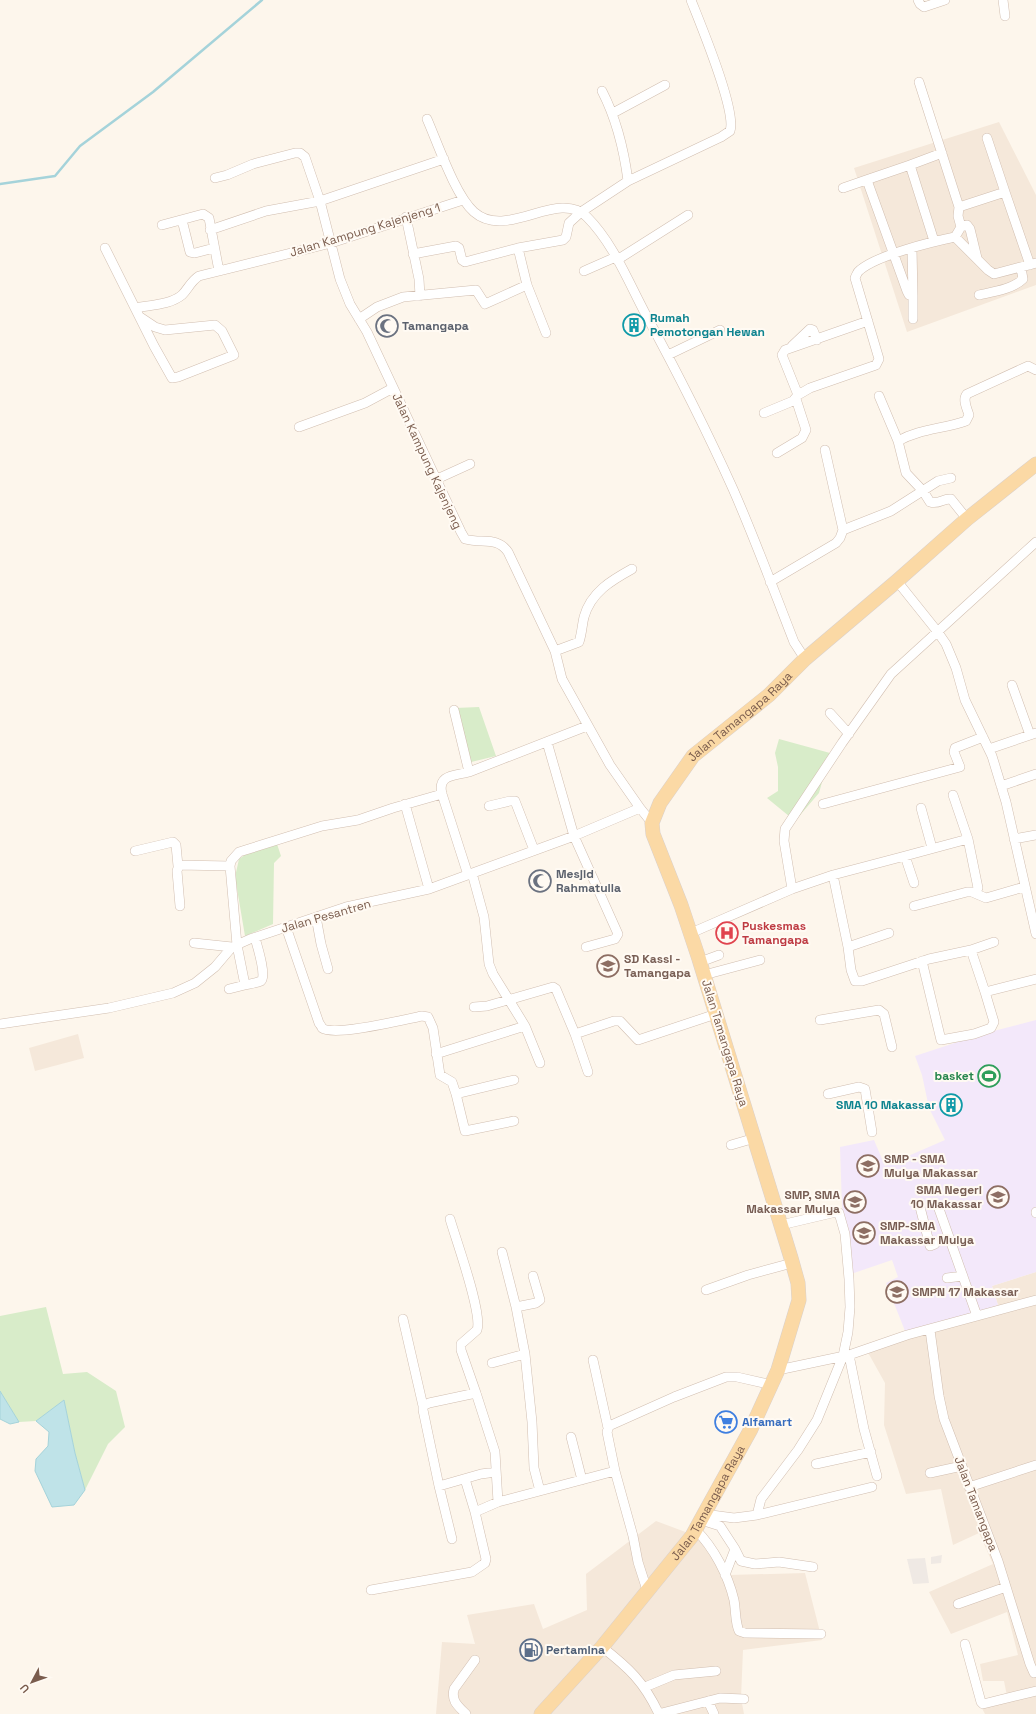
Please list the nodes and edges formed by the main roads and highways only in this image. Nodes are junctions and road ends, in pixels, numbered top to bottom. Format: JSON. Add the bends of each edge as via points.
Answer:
{"nodes":[{"id":1,"x":1035,"y":468,"type":"edge"},
{"id":2,"x":541,"y":1714,"type":"edge"}],
"edges":[{"from":1,"to":2,"type":"main road","name":"Jalan Tamangapa Raya","via":[[967,519],[805,659],[769,695],[693,756],[660,803],[652,823],[653,834],[700,962],[782,1225],[798,1283],[799,1300],[772,1385],[692,1536],[602,1646]]}]}
